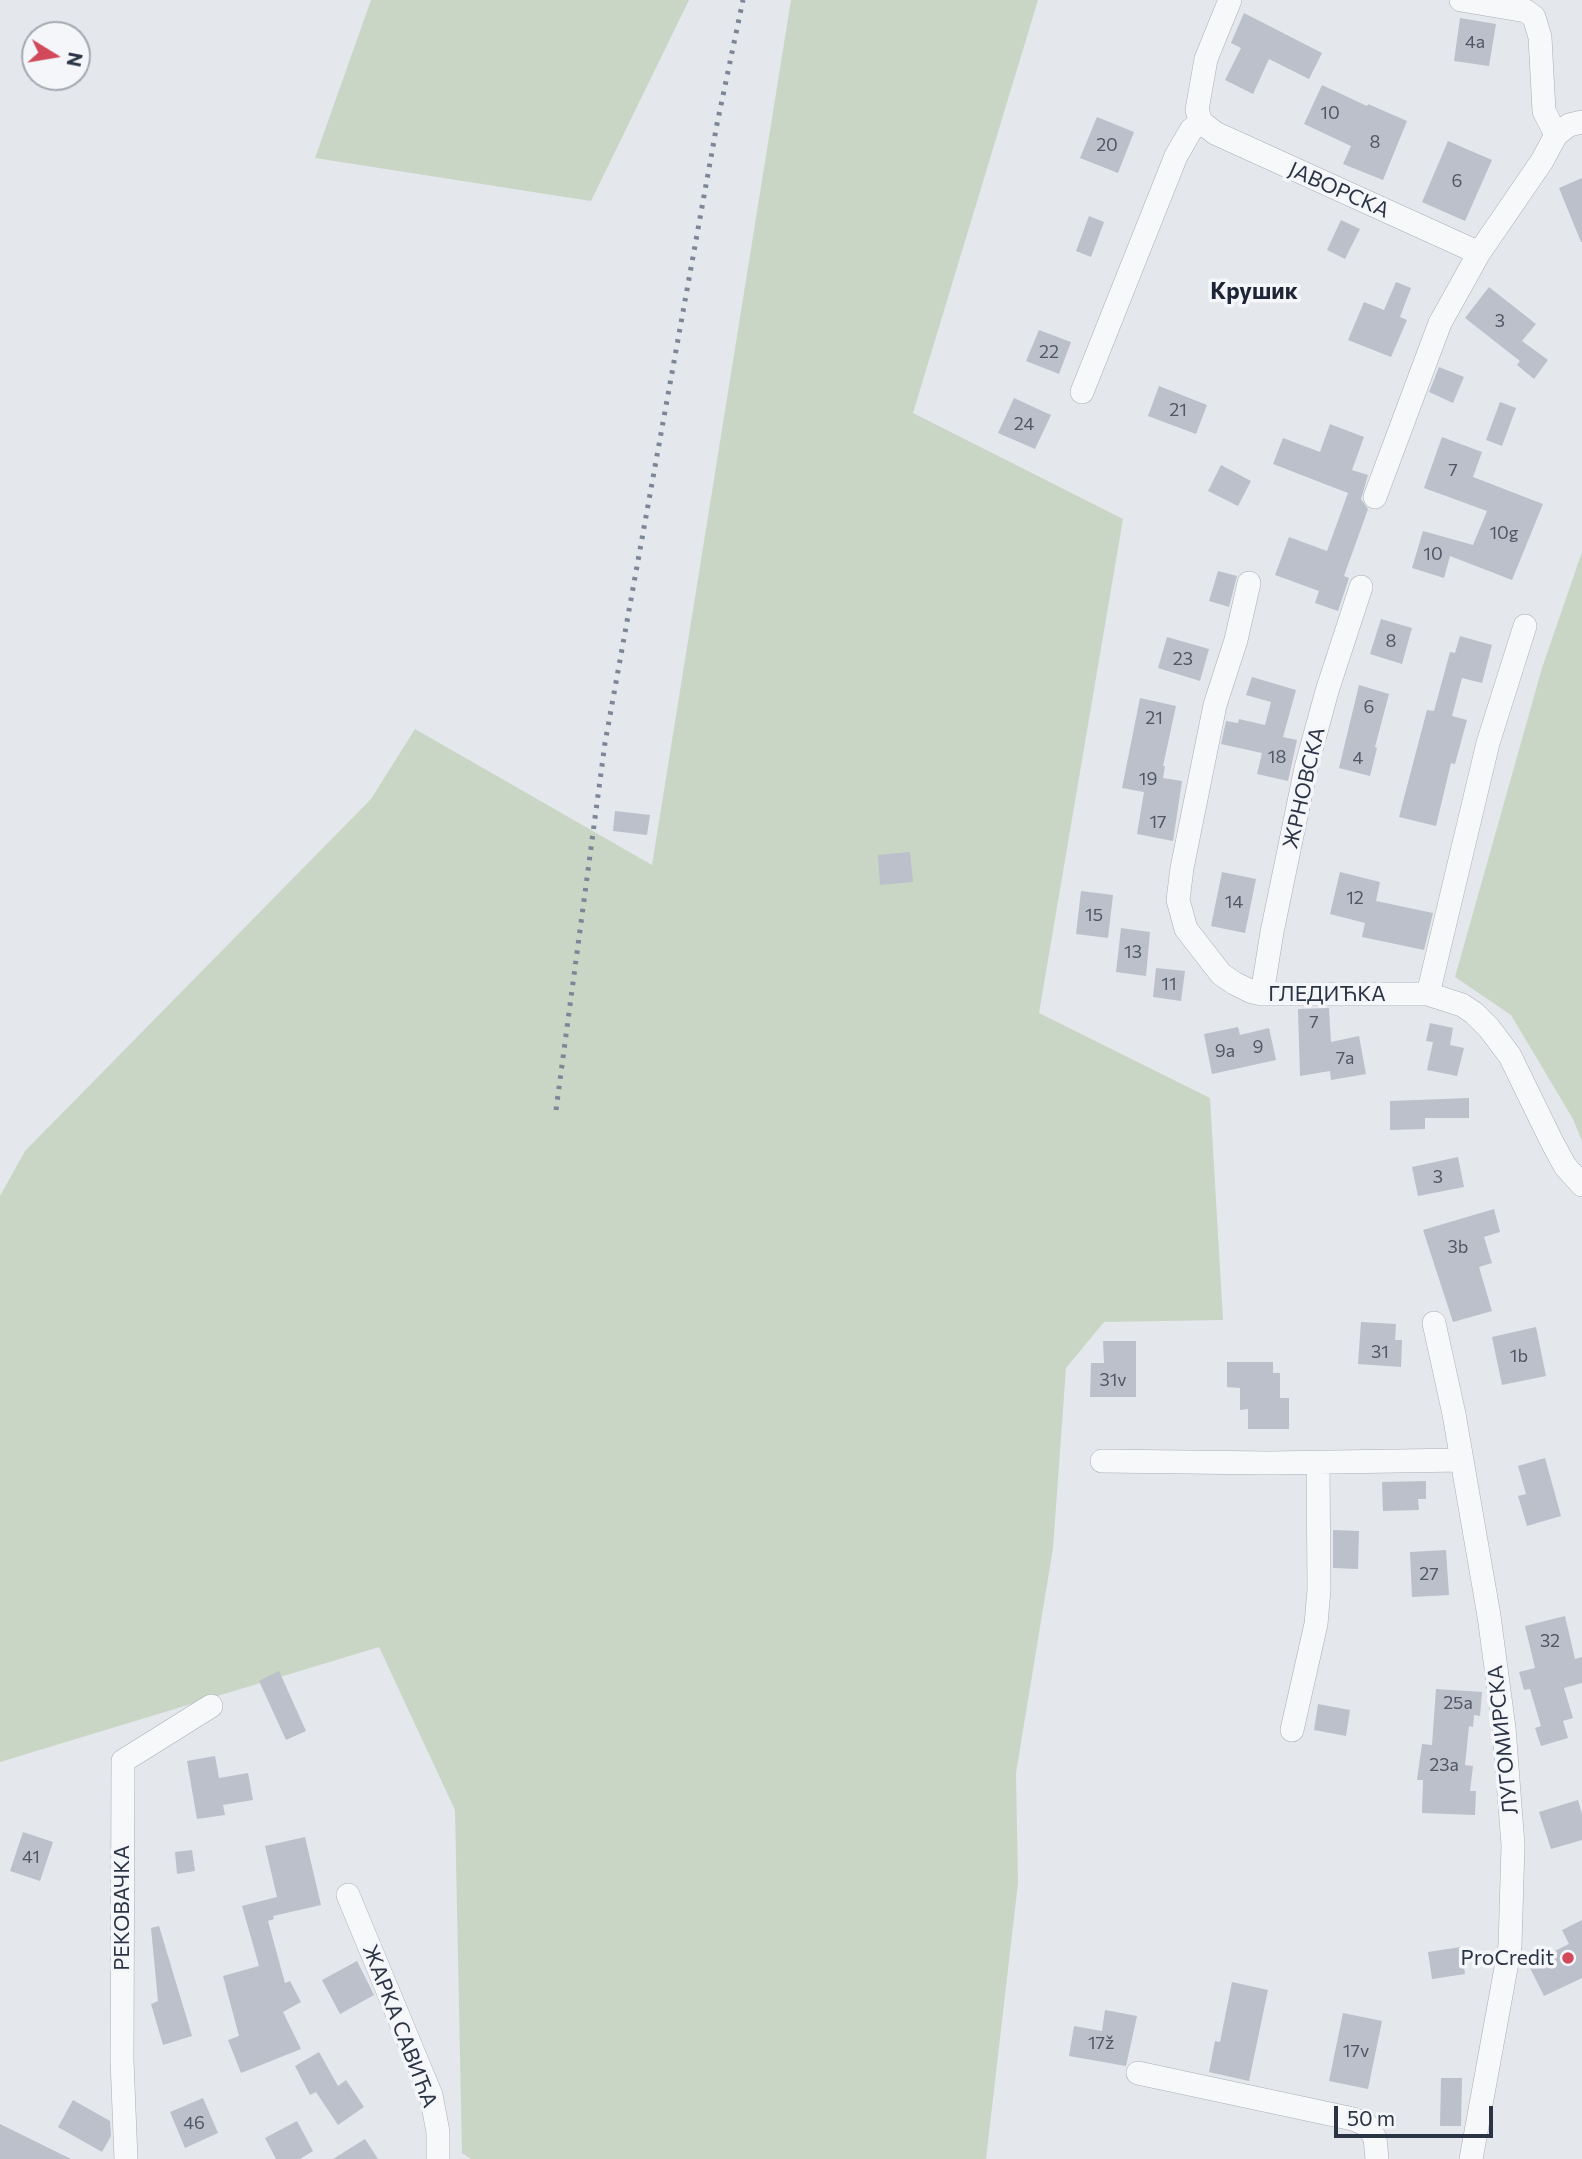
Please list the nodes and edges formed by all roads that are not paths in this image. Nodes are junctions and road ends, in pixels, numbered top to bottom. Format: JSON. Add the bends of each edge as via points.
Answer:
{"nodes":[{"id":1,"x":1230,"y":0,"type":"edge"},
{"id":2,"x":1461,"y":0,"type":"edge"},
{"id":3,"x":1201,"y":122,"type":"junction"},
{"id":4,"x":1582,"y":122,"type":"edge"},
{"id":5,"x":1556,"y":135,"type":"junction"},
{"id":6,"x":1479,"y":253,"type":"junction"},
{"id":7,"x":1082,"y":393,"type":"dead end"},
{"id":8,"x":1375,"y":497,"type":"dead end"},
{"id":9,"x":1249,"y":583,"type":"dead end"},
{"id":10,"x":1361,"y":587,"type":"dead end"},
{"id":11,"x":1525,"y":626,"type":"dead end"},
{"id":12,"x":1262,"y":994,"type":"junction"},
{"id":13,"x":1428,"y":994,"type":"junction"},
{"id":14,"x":1582,"y":1185,"type":"edge"},
{"id":15,"x":1434,"y":1323,"type":"dead end"},
{"id":16,"x":1462,"y":1460,"type":"junction"},
{"id":17,"x":1102,"y":1461,"type":"dead end"},
{"id":18,"x":1318,"y":1462,"type":"junction"},
{"id":19,"x":211,"y":1706,"type":"dead end"},
{"id":20,"x":1292,"y":1730,"type":"dead end"},
{"id":21,"x":348,"y":1895,"type":"dead end"},
{"id":22,"x":1138,"y":2073,"type":"dead end"},
{"id":23,"x":126,"y":2159,"type":"edge"},
{"id":24,"x":438,"y":2159,"type":"edge"},
{"id":25,"x":1377,"y":2159,"type":"edge"},
{"id":26,"x":1471,"y":2159,"type":"edge"}],
"edges":[{"from":1,"to":3,"type":"street","via":[[1206,59],[1197,110]]},
{"from":2,"to":5,"type":"street","via":[[1517,9],[1534,17],[1540,37],[1544,111]]},
{"from":3,"to":6,"type":"street","name":"ЈАВОРСКА","via":[[1215,133]]},
{"from":3,"to":7,"type":"street","via":[[1176,156]]},
{"from":4,"to":5,"type":"street"},
{"from":5,"to":6,"type":"street"},
{"from":6,"to":8,"type":"street","via":[[1440,323]]},
{"from":9,"to":12,"type":"street","name":"ГЛЕДИЋКА","via":[[1215,705],[1178,900],[1186,929],[1221,974]]},
{"from":10,"to":12,"type":"street","name":"ЖРНОВСКА","via":[[1306,768]]},
{"from":11,"to":13,"type":"street","via":[[1488,743]]},
{"from":12,"to":13,"type":"street","name":"ГЛЕДИЋКА"},
{"from":13,"to":14,"type":"street","name":"ГЛЕДИЋКА","via":[[1462,1005],[1489,1028],[1510,1056],[1565,1166]]},
{"from":15,"to":16,"type":"street","name":"ЛУГОМИРСКА"},
{"from":16,"to":18,"type":"street"},
{"from":16,"to":26,"type":"street","name":"ЛУГОМИРСКА","via":[[1504,1728],[1513,1845],[1510,1946]]},
{"from":17,"to":18,"type":"street"},
{"from":18,"to":20,"type":"street","via":[[1319,1590]]},
{"from":19,"to":23,"type":"street","name":"РЕКОВАЧКА","via":[[123,1761]]},
{"from":21,"to":24,"type":"street","name":"ЖАРКА САВИЋА","via":[[431,2095]]},
{"from":22,"to":25,"type":"street","via":[[1353,2119],[1367,2125],[1375,2138]]}]}
